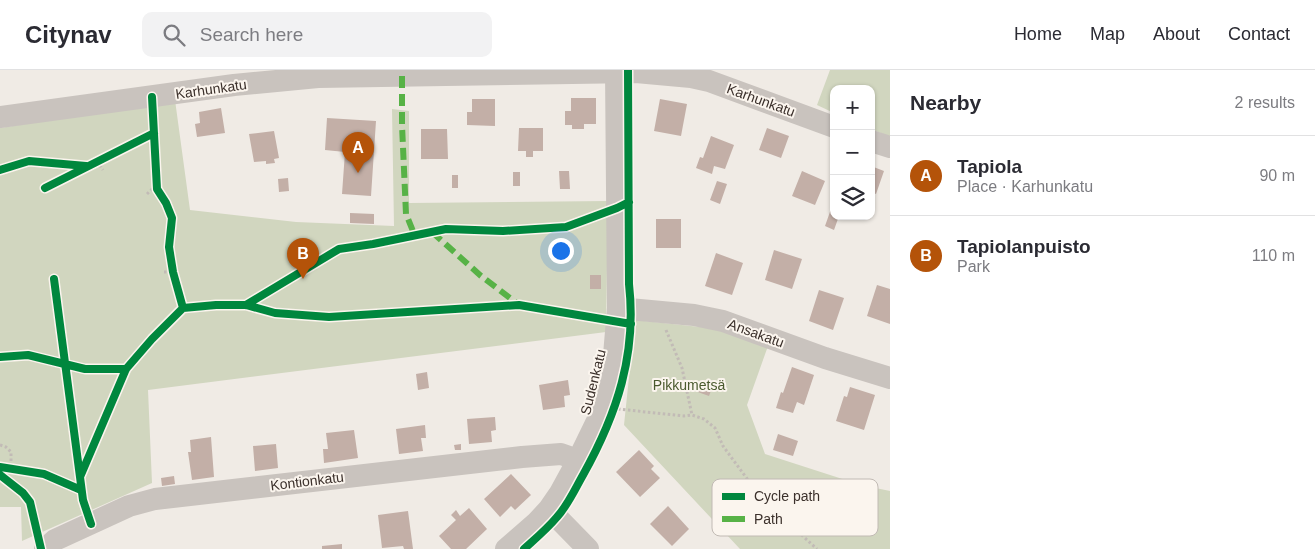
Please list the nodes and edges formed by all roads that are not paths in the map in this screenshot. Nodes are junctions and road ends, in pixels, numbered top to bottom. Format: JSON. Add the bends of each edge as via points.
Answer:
{"nodes":[{"id":1,"x":616,"y":71,"type":"edge"},
{"id":2,"x":0,"y":117,"type":"edge"},
{"id":3,"x":830,"y":126,"type":"edge"},
{"id":4,"x":875,"y":142,"type":"edge"},
{"id":5,"x":890,"y":147,"type":"edge"},
{"id":6,"x":618,"y":308,"type":"junction"},
{"id":7,"x":890,"y":378,"type":"edge"},
{"id":8,"x":578,"y":460,"type":"junction"},
{"id":9,"x":549,"y":509,"type":"junction"},
{"id":10,"x":45,"y":549,"type":"edge"},
{"id":11,"x":506,"y":549,"type":"edge"},
{"id":12,"x":588,"y":549,"type":"edge"}],
"edges":[{"from":1,"to":2,"type":"street","name":"Karhunkatu","via":[[318,77],[234,85]]},
{"from":1,"to":3,"type":"street","name":"Karhunkatu","via":[[709,81]]},
{"from":1,"to":6,"type":"street","name":"Sudenkatu"},
{"from":4,"to":5,"type":"street"},
{"from":6,"to":7,"type":"street","name":"Ansakatu","via":[[723,321]]},
{"from":6,"to":8,"type":"street","name":"Sudenkatu","via":[[611,376],[597,420]]},
{"from":8,"to":9,"type":"street","name":"Sudenkatu"},
{"from":8,"to":10,"type":"street","name":"Kontionkatu","via":[[561,454],[522,456],[155,499],[129,506],[55,540]]},
{"from":9,"to":11,"type":"street","name":"Sudenkatu"},
{"from":9,"to":12,"type":"street"}]}
